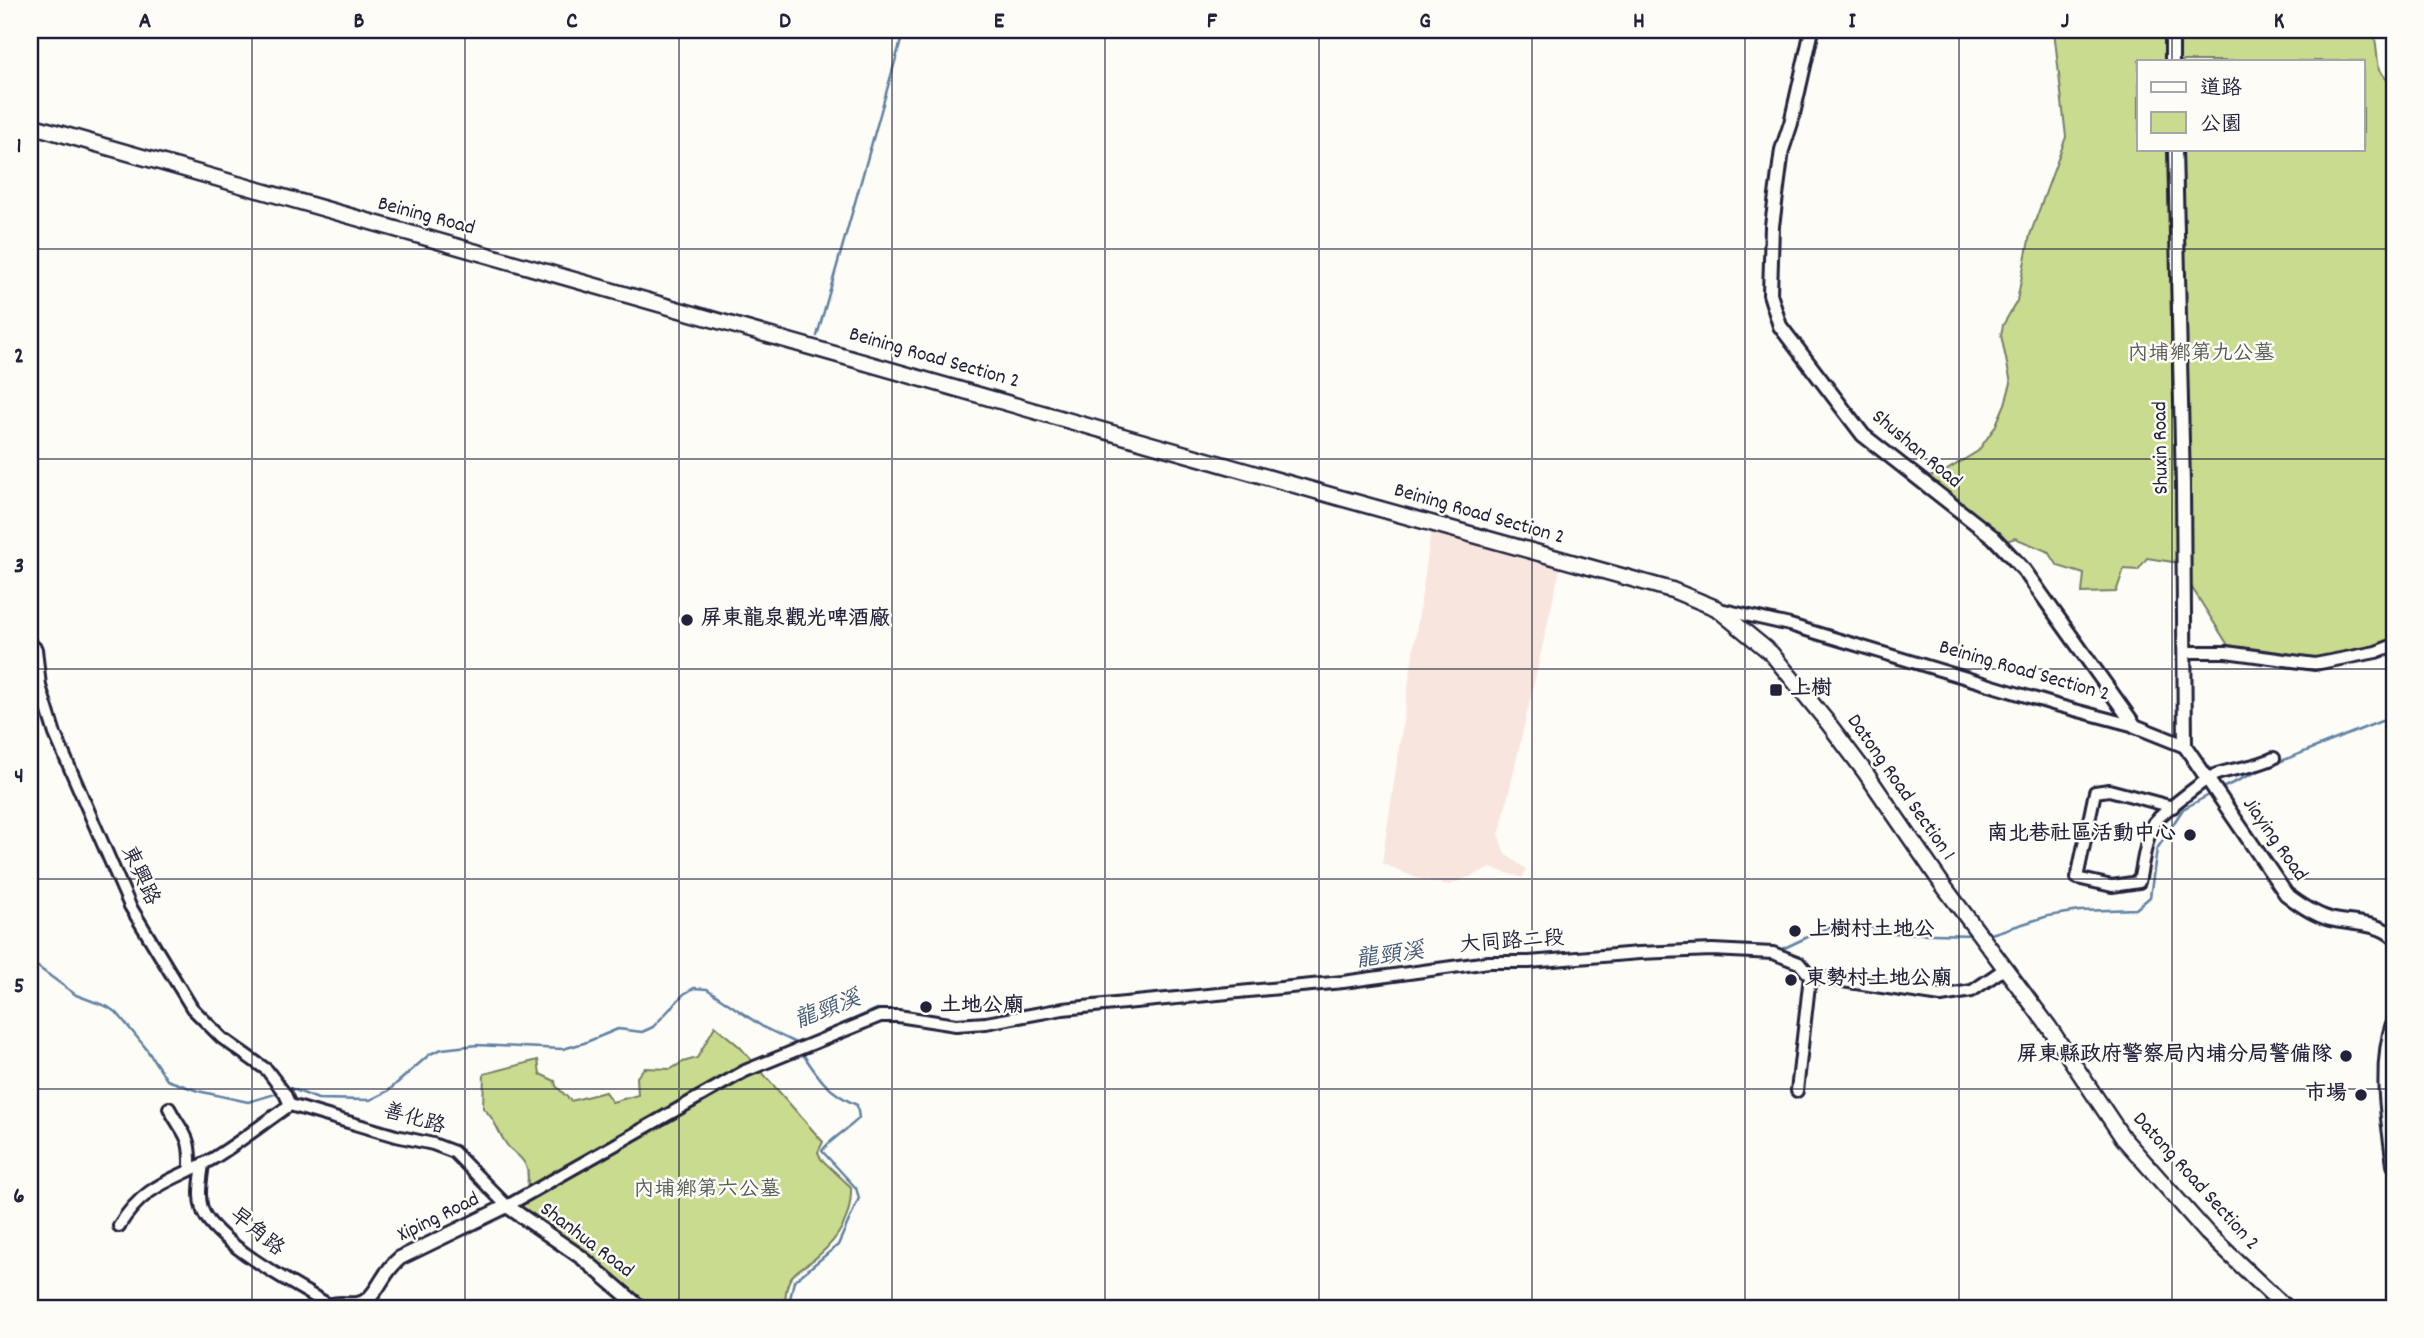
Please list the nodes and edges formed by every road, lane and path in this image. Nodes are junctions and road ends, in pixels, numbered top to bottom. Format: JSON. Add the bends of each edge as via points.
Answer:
{"nodes":[{"id":1,"x":1812,"y":30,"type":"edge"},
{"id":2,"x":2172,"y":30,"type":"edge"},
{"id":3,"x":2172,"y":60,"type":"edge"},
{"id":4,"x":30,"y":125,"type":"edge"},
{"id":5,"x":2175,"y":150,"type":"edge"},
{"id":6,"x":811,"y":346,"type":"joint"},
{"id":7,"x":1716,"y":608,"type":"junction"},
{"id":8,"x":30,"y":643,"type":"edge"},
{"id":9,"x":2394,"y":645,"type":"edge"},
{"id":10,"x":2185,"y":652,"type":"junction"},
{"id":11,"x":2135,"y":726,"type":"junction"},
{"id":12,"x":2185,"y":746,"type":"junction"},
{"id":13,"x":2274,"y":758,"type":"dead end"},
{"id":14,"x":2213,"y":787,"type":"junction"},
{"id":15,"x":2173,"y":807,"type":"junction"},
{"id":16,"x":1980,"y":935,"type":"joint"},
{"id":17,"x":2394,"y":937,"type":"edge"},
{"id":18,"x":2004,"y":969,"type":"junction"},
{"id":19,"x":1810,"y":976,"type":"junction"},
{"id":20,"x":2394,"y":1020,"type":"edge"},
{"id":21,"x":1797,"y":1091,"type":"dead end"},
{"id":22,"x":290,"y":1105,"type":"junction"},
{"id":23,"x":169,"y":1108,"type":"dead end"},
{"id":24,"x":203,"y":1164,"type":"junction"},
{"id":25,"x":2394,"y":1165,"type":"edge"},
{"id":26,"x":190,"y":1169,"type":"junction"},
{"id":27,"x":507,"y":1206,"type":"junction"},
{"id":28,"x":119,"y":1226,"type":"dead end"},
{"id":29,"x":327,"y":1307,"type":"edge"},
{"id":30,"x":641,"y":1308,"type":"edge"},
{"id":31,"x":2287,"y":1308,"type":"edge"}],
"edges":[{"from":1,"to":11,"type":"street","name":"Shushan Road","via":[[1782,150],[1772,226],[1770,294],[1780,326],[1863,435],[1993,537],[2024,570]]},
{"from":2,"to":3,"type":"street"},
{"from":4,"to":6,"type":"main road","name":"Beining Road"},
{"from":5,"to":10,"type":"street","name":"Shuxin Road"},
{"from":6,"to":7,"type":"main road","name":"Beining Road Section 2","via":[[1672,590]]},
{"from":7,"to":11,"type":"street","name":"Beining Road Section 2","via":[[1804,629]]},
{"from":7,"to":16,"type":"main road","name":"Datong Road Section 1","via":[[1770,653],[1828,723]]},
{"from":8,"to":22,"type":"street","name":"東興路","via":[[36,649],[40,686],[55,734],[130,906],[192,1008],[222,1038],[267,1070]]},
{"from":9,"to":10,"type":"street","via":[[2315,664],[2227,652]]},
{"from":10,"to":12,"type":"street","name":"Shuxin Road"},
{"from":11,"to":12,"type":"street"},
{"from":12,"to":14,"type":"street","name":"Jiaying Road"},
{"from":13,"to":14,"type":"street","via":[[2257,767],[2217,774]]},
{"from":14,"to":15,"type":"street"},
{"from":14,"to":17,"type":"street","name":"Jiaying Road","via":[[2286,894],[2307,910],[2390,932]]},
{"from":15,"to":15,"type":"street","via":[[2154,822],[2139,882],[2112,886],[2077,878],[2095,792],[2109,790]]},
{"from":16,"to":18,"type":"main road","name":"Datong Road Section 2"},
{"from":18,"to":19,"type":"street","name":"大同路二段","via":[[1972,991],[1941,996]]},
{"from":18,"to":31,"type":"main road","name":"Datong Road Section 2","via":[[2123,1138],[2207,1233]]},
{"from":19,"to":21,"type":"street"},
{"from":19,"to":27,"type":"street","name":"大同路二段","via":[[1799,963],[1773,953],[1639,953],[1489,962],[1343,982],[1063,1009],[986,1023],[956,1025],[880,1016],[745,1071]]},
{"from":20,"to":25,"type":"street","via":[[2386,1110]]},
{"from":22,"to":24,"type":"street"},
{"from":22,"to":27,"type":"street","name":"善化路","via":[[454,1152]]},
{"from":23,"to":26,"type":"street","via":[[191,1146]]},
{"from":24,"to":26,"type":"street"},
{"from":24,"to":29,"type":"street","name":"早角路","via":[[200,1192],[205,1215],[225,1237]]},
{"from":26,"to":28,"type":"street","via":[[148,1192]]},
{"from":27,"to":29,"type":"street","name":"Xiping Road","via":[[400,1258],[387,1268],[367,1300]]},
{"from":27,"to":30,"type":"street","name":"Shanhua Road","via":[[581,1256]]}]}
